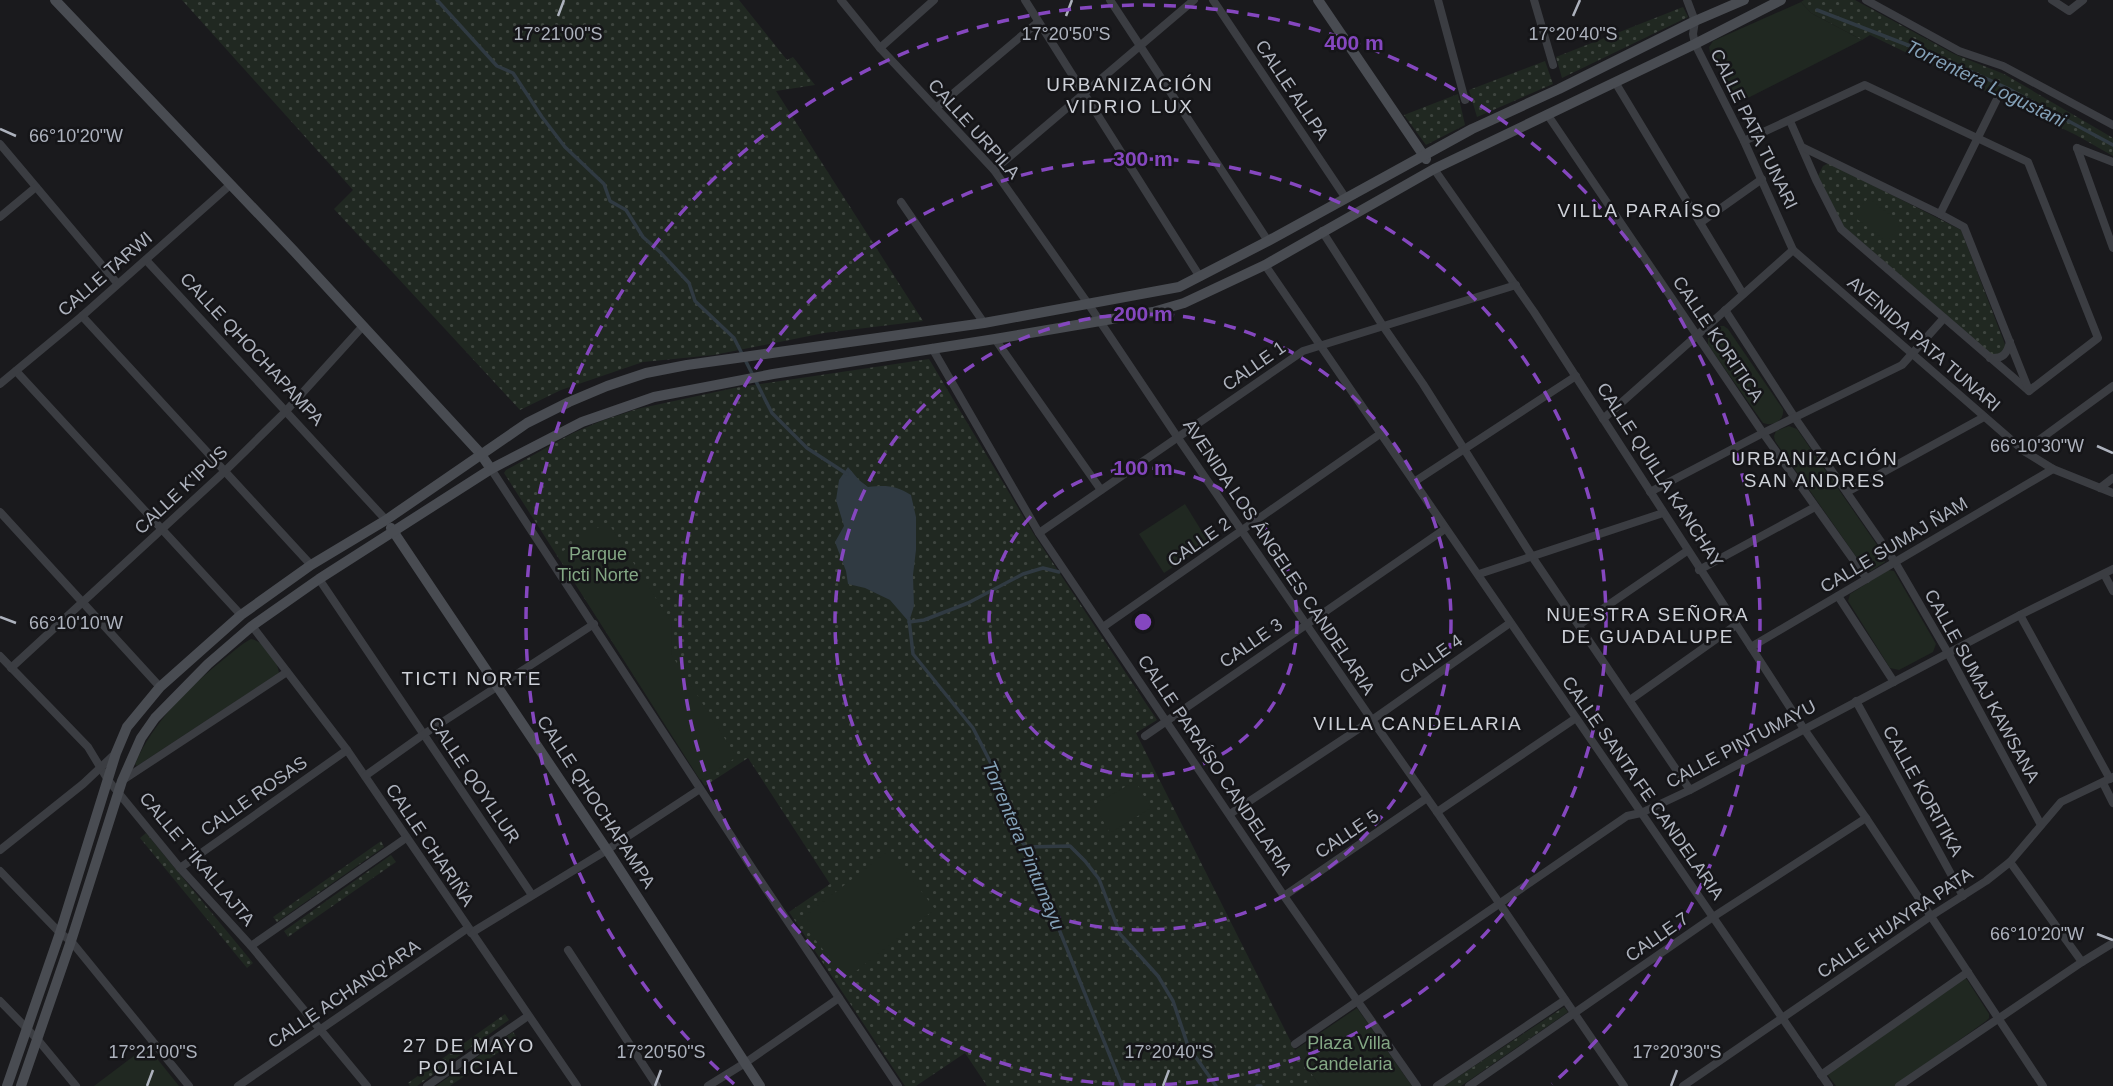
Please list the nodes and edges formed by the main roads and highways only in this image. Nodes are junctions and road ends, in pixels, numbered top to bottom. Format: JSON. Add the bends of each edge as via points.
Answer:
{"nodes":[{"id":1,"x":55,"y":0,"type":"edge"},
{"id":2,"x":1744,"y":0,"type":"edge"},
{"id":3,"x":1781,"y":0,"type":"edge"},
{"id":4,"x":1320,"y":1,"type":"edge"},
{"id":5,"x":1423,"y":155,"type":"junction"},
{"id":6,"x":1434,"y":169,"type":"junction"},
{"id":7,"x":480,"y":453,"type":"junction"},
{"id":8,"x":491,"y":469,"type":"junction"},
{"id":9,"x":386,"y":520,"type":"junction"},
{"id":10,"x":394,"y":532,"type":"junction"},
{"id":11,"x":7,"y":1086,"type":"edge"},
{"id":12,"x":22,"y":1086,"type":"edge"},
{"id":13,"x":760,"y":1086,"type":"edge"}],
"edges":[{"from":1,"to":7,"type":"main road"},
{"from":2,"to":5,"type":"main road"},
{"from":3,"to":6,"type":"main road"},
{"from":4,"to":5,"type":"main road","name":"CALLE QUILLA KANCHAY"},
{"from":5,"to":6,"type":"main road","name":"CALLE QUILLA KANCHAY"},
{"from":5,"to":7,"type":"main road","via":[[1171,289],[984,323],[646,373],[569,402]]},
{"from":6,"to":8,"type":"main road","via":[[1265,265],[1184,303],[654,397],[552,436]]},
{"from":7,"to":8,"type":"main road"},
{"from":7,"to":9,"type":"main road"},
{"from":8,"to":10,"type":"main road"},
{"from":9,"to":10,"type":"main road","name":"CALLE QHOCHAPAMPA"},
{"from":9,"to":11,"type":"main road","via":[[241,615],[160,687],[127,727]]},
{"from":10,"to":12,"type":"main road","via":[[252,626],[208,664],[141,738],[120,786]]},
{"from":10,"to":13,"type":"main road","name":"CALLE QHOCHAPAMPA"}]}
